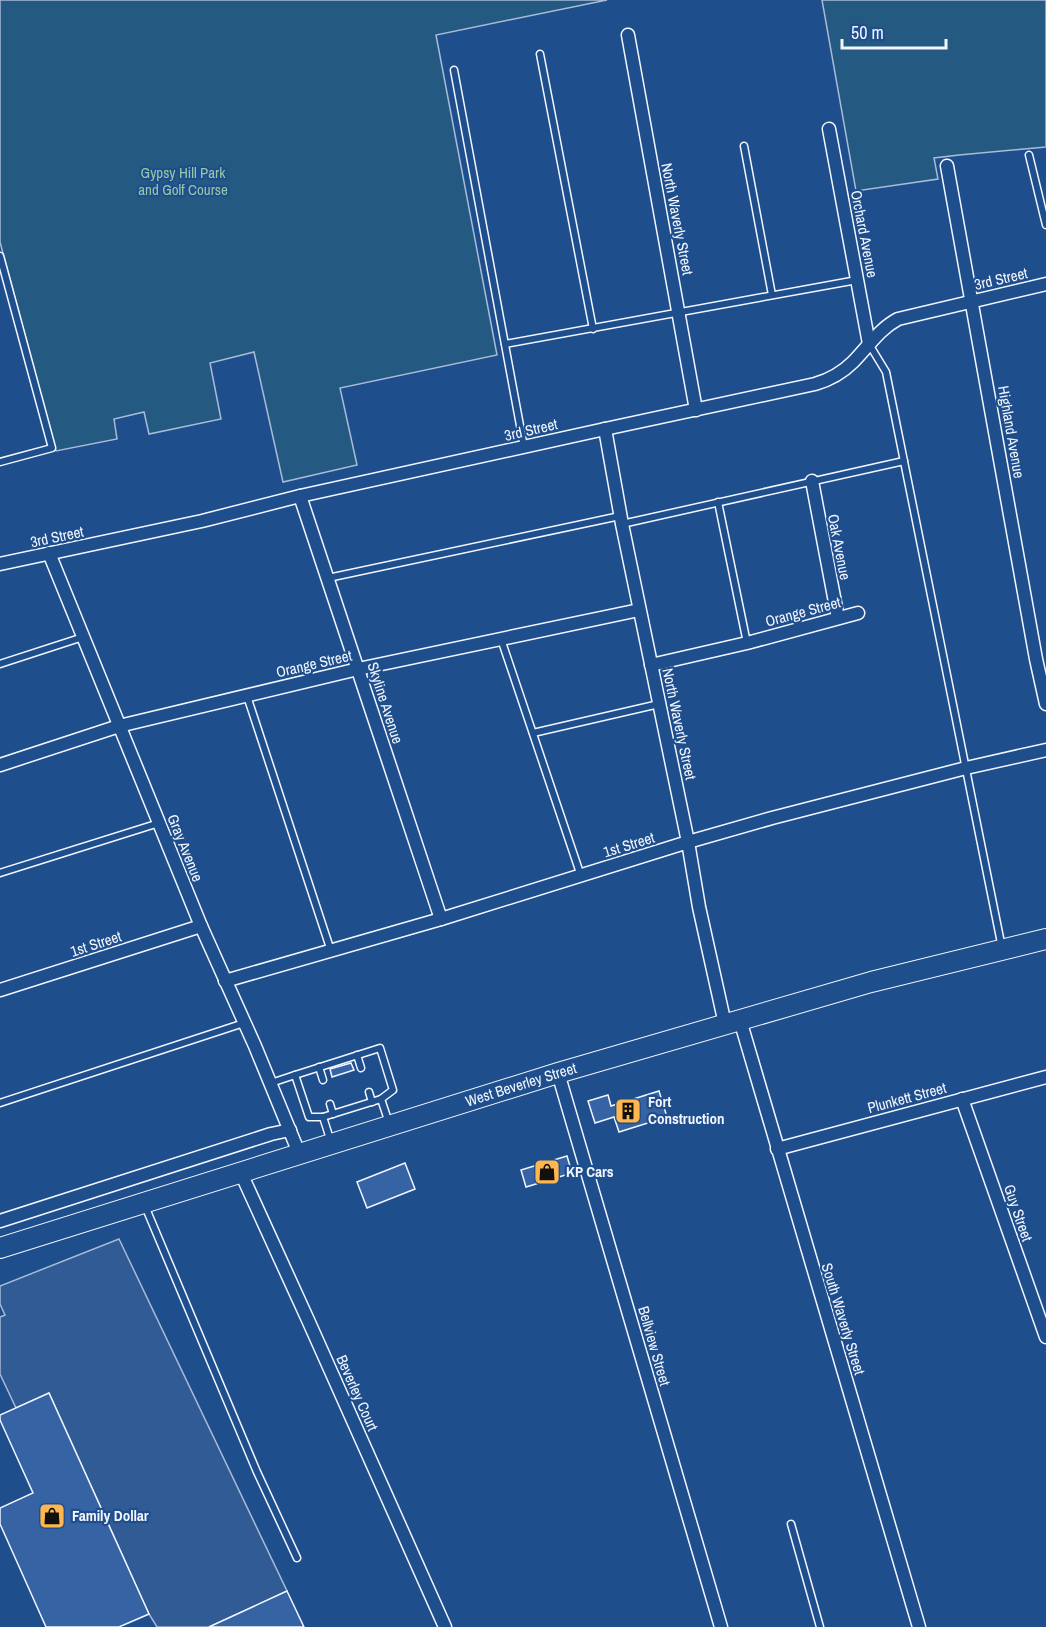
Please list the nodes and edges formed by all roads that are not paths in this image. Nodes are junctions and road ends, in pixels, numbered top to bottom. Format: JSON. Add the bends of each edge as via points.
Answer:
{"nodes":[{"id":1,"x":628,"y":35,"type":"dead end"},
{"id":2,"x":540,"y":54,"type":"dead end"},
{"id":3,"x":454,"y":70,"type":"dead end"},
{"id":4,"x":829,"y":129,"type":"dead end"},
{"id":5,"x":744,"y":146,"type":"dead end"},
{"id":6,"x":1029,"y":154,"type":"dead end"},
{"id":7,"x":947,"y":166,"type":"dead end"},
{"id":8,"x":1046,"y":225,"type":"edge"},
{"id":9,"x":0,"y":256,"type":"edge"},
{"id":10,"x":857,"y":280,"type":"junction"},
{"id":11,"x":1046,"y":284,"type":"edge"},
{"id":12,"x":772,"y":295,"type":"junction"},
{"id":13,"x":972,"y":301,"type":"junction"},
{"id":14,"x":679,"y":312,"type":"junction"},
{"id":15,"x":593,"y":328,"type":"junction"},
{"id":16,"x":505,"y":344,"type":"junction"},
{"id":17,"x":869,"y":344,"type":"junction"},
{"id":18,"x":696,"y":410,"type":"junction"},
{"id":19,"x":605,"y":429,"type":"junction"},
{"id":20,"x":524,"y":447,"type":"junction"},
{"id":21,"x":904,"y":461,"type":"junction"},
{"id":22,"x":0,"y":462,"type":"edge"},
{"id":23,"x":812,"y":481,"type":"junction"},
{"id":24,"x":300,"y":496,"type":"junction"},
{"id":25,"x":718,"y":502,"type":"junction"},
{"id":26,"x":621,"y":520,"type":"junction"},
{"id":27,"x":49,"y":553,"type":"junction"},
{"id":28,"x":0,"y":564,"type":"edge"},
{"id":29,"x":327,"y":578,"type":"junction"},
{"id":30,"x":639,"y":610,"type":"junction"},
{"id":31,"x":858,"y":613,"type":"dead end"},
{"id":32,"x":838,"y":618,"type":"junction"},
{"id":33,"x":83,"y":638,"type":"junction"},
{"id":34,"x":501,"y":639,"type":"junction"},
{"id":35,"x":747,"y":643,"type":"junction"},
{"id":36,"x":0,"y":664,"type":"edge"},
{"id":37,"x":651,"y":665,"type":"junction"},
{"id":38,"x":358,"y":669,"type":"junction"},
{"id":39,"x":247,"y":696,"type":"junction"},
{"id":40,"x":659,"y":704,"type":"junction"},
{"id":41,"x":1046,"y":704,"type":"edge"},
{"id":42,"x":119,"y":726,"type":"junction"},
{"id":43,"x":533,"y":733,"type":"junction"},
{"id":44,"x":1046,"y":750,"type":"edge"},
{"id":45,"x":0,"y":765,"type":"edge"},
{"id":46,"x":966,"y":768,"type":"junction"},
{"id":47,"x":159,"y":823,"type":"junction"},
{"id":48,"x":688,"y":842,"type":"junction"},
{"id":49,"x":0,"y":873,"type":"edge"},
{"id":50,"x":581,"y":876,"type":"junction"},
{"id":51,"x":441,"y":919,"type":"junction"},
{"id":52,"x":201,"y":926,"type":"junction"},
{"id":53,"x":1046,"y":939,"type":"edge"},
{"id":54,"x":1003,"y":950,"type":"junction"},
{"id":55,"x":332,"y":951,"type":"junction"},
{"id":56,"x":225,"y":981,"type":"junction"},
{"id":57,"x":0,"y":990,"type":"edge"},
{"id":58,"x":732,"y":1022,"type":"junction"},
{"id":59,"x":244,"y":1023,"type":"junction"},
{"id":60,"x":357,"y":1055,"type":"junction"},
{"id":61,"x":319,"y":1067,"type":"junction"},
{"id":62,"x":361,"y":1068,"type":"dead end"},
{"id":63,"x":558,"y":1073,"type":"junction"},
{"id":64,"x":295,"y":1075,"type":"junction"},
{"id":65,"x":1046,"y":1077,"type":"edge"},
{"id":66,"x":323,"y":1080,"type":"dead end"},
{"id":67,"x":270,"y":1083,"type":"junction"},
{"id":68,"x":369,"y":1092,"type":"dead end"},
{"id":69,"x":381,"y":1099,"type":"junction"},
{"id":70,"x":962,"y":1099,"type":"junction"},
{"id":71,"x":372,"y":1102,"type":"junction"},
{"id":72,"x":0,"y":1103,"type":"edge"},
{"id":73,"x":330,"y":1104,"type":"dead end"},
{"id":74,"x":333,"y":1114,"type":"junction"},
{"id":75,"x":323,"y":1117,"type":"junction"},
{"id":76,"x":390,"y":1125,"type":"junction"},
{"id":77,"x":290,"y":1130,"type":"junction"},
{"id":78,"x":331,"y":1143,"type":"junction"},
{"id":79,"x":777,"y":1149,"type":"junction"},
{"id":80,"x":299,"y":1153,"type":"junction"},
{"id":81,"x":240,"y":1172,"type":"junction"},
{"id":82,"x":144,"y":1203,"type":"junction"},
{"id":83,"x":0,"y":1221,"type":"edge"},
{"id":84,"x":0,"y":1248,"type":"edge"},
{"id":85,"x":1046,"y":1337,"type":"edge"},
{"id":86,"x":791,"y":1524,"type":"dead end"},
{"id":87,"x":297,"y":1557,"type":"dead end"},
{"id":88,"x":445,"y":1627,"type":"edge"},
{"id":89,"x":721,"y":1627,"type":"edge"},
{"id":90,"x":820,"y":1627,"type":"edge"},
{"id":91,"x":919,"y":1627,"type":"edge"}],
"edges":[{"from":1,"to":14,"type":"street","name":"North Waverly Street"},
{"from":2,"to":15,"type":"lane"},
{"from":3,"to":16,"type":"lane"},
{"from":4,"to":10,"type":"street","name":"Orchard Avenue"},
{"from":5,"to":12,"type":"lane"},
{"from":6,"to":8,"type":"lane"},
{"from":7,"to":13,"type":"street","name":"Highland Avenue"},
{"from":9,"to":22,"type":"lane","via":[[52,448]]},
{"from":10,"to":12,"type":"lane"},
{"from":10,"to":17,"type":"street","name":"Orchard Avenue"},
{"from":11,"to":13,"type":"street","name":"3rd Street"},
{"from":12,"to":14,"type":"lane"},
{"from":13,"to":17,"type":"street","name":"3rd Street","via":[[901,318],[888,324]]},
{"from":13,"to":41,"type":"street","name":"Highland Avenue"},
{"from":14,"to":15,"type":"lane"},
{"from":14,"to":18,"type":"street","name":"North Waverly Street"},
{"from":15,"to":16,"type":"lane"},
{"from":16,"to":20,"type":"lane"},
{"from":17,"to":18,"type":"street","name":"3rd Street","via":[[846,368],[822,382]]},
{"from":17,"to":21,"type":"lane","via":[[886,372]]},
{"from":18,"to":19,"type":"street","name":"3rd Street"},
{"from":19,"to":20,"type":"street","name":"3rd Street"},
{"from":19,"to":26,"type":"street","name":"North Waverly Street"},
{"from":20,"to":24,"type":"street","name":"3rd Street"},
{"from":21,"to":23,"type":"lane"},
{"from":21,"to":46,"type":"lane"},
{"from":23,"to":25,"type":"lane"},
{"from":23,"to":32,"type":"street","name":"Oak Avenue"},
{"from":24,"to":27,"type":"street","name":"3rd Street"},
{"from":24,"to":29,"type":"street","name":"Skyline Avenue"},
{"from":25,"to":26,"type":"lane"},
{"from":25,"to":35,"type":"lane"},
{"from":26,"to":29,"type":"lane"},
{"from":26,"to":30,"type":"street","name":"North Waverly Street"},
{"from":27,"to":28,"type":"street","name":"3rd Street"},
{"from":27,"to":33,"type":"street","name":"Gray Avenue"},
{"from":29,"to":38,"type":"street","name":"Skyline Avenue"},
{"from":30,"to":34,"type":"street","name":"Orange Street"},
{"from":30,"to":37,"type":"street","name":"North Waverly Street"},
{"from":31,"to":32,"type":"street","name":"Orange Street"},
{"from":32,"to":35,"type":"street","name":"Orange Street"},
{"from":33,"to":36,"type":"lane"},
{"from":33,"to":42,"type":"street","name":"Gray Avenue"},
{"from":34,"to":38,"type":"street","name":"Orange Street"},
{"from":34,"to":43,"type":"lane"},
{"from":35,"to":37,"type":"street","name":"Orange Street"},
{"from":37,"to":40,"type":"street","name":"North Waverly Street"},
{"from":38,"to":39,"type":"street","name":"Orange Street"},
{"from":38,"to":51,"type":"street","name":"Skyline Avenue"},
{"from":39,"to":42,"type":"street","name":"Orange Street"},
{"from":39,"to":55,"type":"lane"},
{"from":40,"to":43,"type":"lane"},
{"from":40,"to":48,"type":"street","name":"North Waverly Street"},
{"from":42,"to":45,"type":"street","name":"Orange Street"},
{"from":42,"to":47,"type":"street","name":"Gray Avenue"},
{"from":43,"to":50,"type":"lane"},
{"from":44,"to":46,"type":"street","name":"1st Street"},
{"from":46,"to":48,"type":"street","name":"1st Street"},
{"from":46,"to":54,"type":"lane"},
{"from":47,"to":49,"type":"lane"},
{"from":47,"to":52,"type":"street","name":"Gray Avenue"},
{"from":48,"to":50,"type":"street","name":"1st Street"},
{"from":48,"to":58,"type":"street","name":"North Waverly Street","via":[[699,907]]},
{"from":50,"to":51,"type":"street","name":"1st Street"},
{"from":51,"to":55,"type":"street","name":"1st Street"},
{"from":52,"to":56,"type":"street","name":"Gray Avenue"},
{"from":52,"to":57,"type":"street","name":"1st Street"},
{"from":53,"to":54,"type":"main road","name":"West Beverley Street"},
{"from":54,"to":58,"type":"main road","name":"West Beverley Street"},
{"from":55,"to":56,"type":"street","name":"1st Street"},
{"from":56,"to":59,"type":"street","name":"Gray Avenue"},
{"from":58,"to":63,"type":"main road","name":"West Beverley Street"},
{"from":58,"to":79,"type":"street","name":"South Waverly Street"},
{"from":59,"to":67,"type":"street","name":"Gray Avenue"},
{"from":59,"to":72,"type":"lane"},
{"from":60,"to":61,"type":"lane"},
{"from":60,"to":62,"type":"lane"},
{"from":60,"to":69,"type":"lane","via":[[380,1048],[393,1090]]},
{"from":61,"to":64,"type":"lane"},
{"from":61,"to":66,"type":"lane"},
{"from":63,"to":76,"type":"main road","name":"West Beverley Street"},
{"from":63,"to":89,"type":"street","name":"Bellview Street"},
{"from":64,"to":67,"type":"lane"},
{"from":64,"to":75,"type":"lane","via":[[309,1117]]},
{"from":65,"to":70,"type":"street","name":"Plunkett Street"},
{"from":67,"to":77,"type":"street","name":"Gray Avenue"},
{"from":68,"to":71,"type":"lane"},
{"from":69,"to":71,"type":"lane"},
{"from":69,"to":76,"type":"lane"},
{"from":70,"to":79,"type":"street","name":"Plunkett Street"},
{"from":70,"to":85,"type":"street","name":"Guy Street"},
{"from":71,"to":74,"type":"lane"},
{"from":73,"to":74,"type":"lane"},
{"from":74,"to":75,"type":"lane"},
{"from":75,"to":78,"type":"lane"},
{"from":76,"to":78,"type":"main road","name":"West Beverley Street"},
{"from":77,"to":80,"type":"street","name":"Gray Avenue"},
{"from":77,"to":83,"type":"street"},
{"from":78,"to":80,"type":"main road","name":"West Beverley Street"},
{"from":79,"to":91,"type":"street","name":"South Waverly Street"},
{"from":80,"to":81,"type":"main road","name":"West Beverley Street"},
{"from":81,"to":82,"type":"main road","name":"West Beverley Street"},
{"from":81,"to":88,"type":"street","name":"Beverley Court"},
{"from":82,"to":84,"type":"main road","name":"West Beverley Street"},
{"from":82,"to":87,"type":"lane"},
{"from":86,"to":90,"type":"lane"}]}
